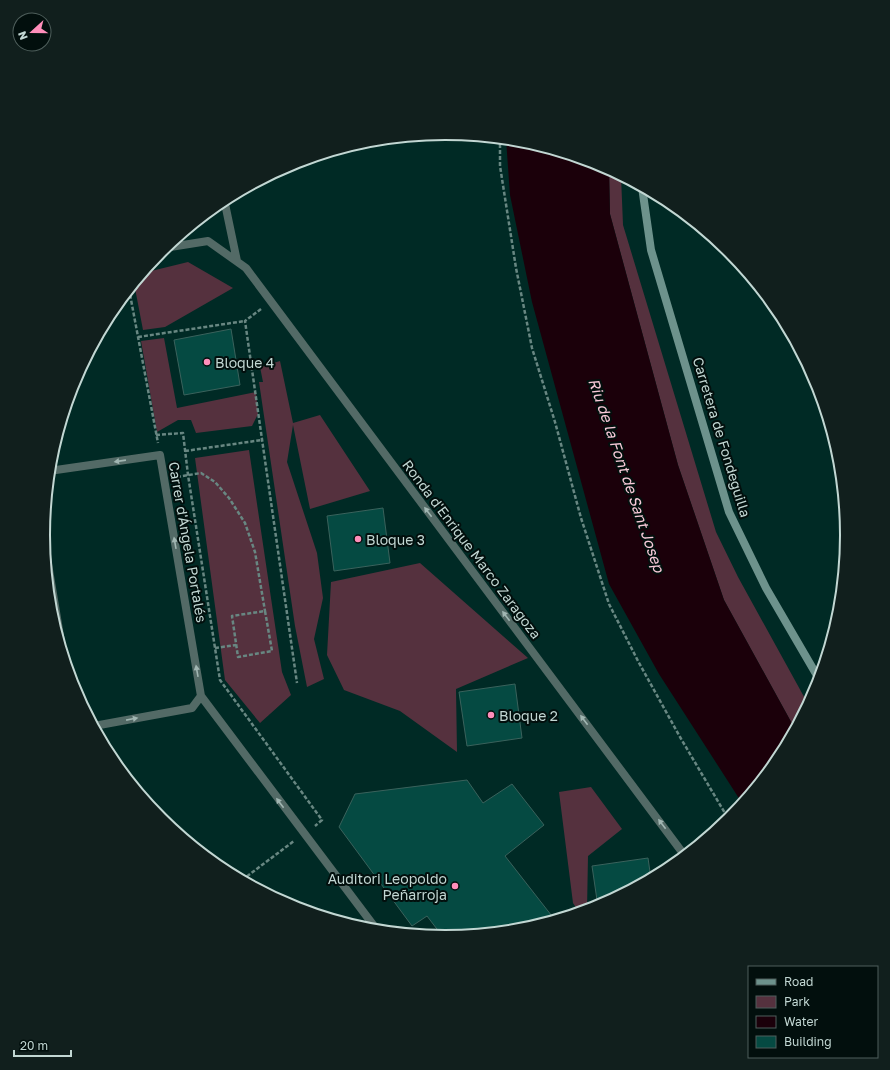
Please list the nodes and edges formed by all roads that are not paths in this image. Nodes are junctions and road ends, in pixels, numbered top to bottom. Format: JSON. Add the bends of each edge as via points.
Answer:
{"nodes":[{"id":1,"x":643,"y":194,"type":"edge"},
{"id":2,"x":226,"y":207,"type":"edge"},
{"id":3,"x":177,"y":246,"type":"edge"},
{"id":4,"x":237,"y":261,"type":"junction"},
{"id":5,"x":56,"y":469,"type":"edge"},
{"id":6,"x":815,"y":672,"type":"edge"},
{"id":7,"x":201,"y":696,"type":"junction"},
{"id":8,"x":99,"y":725,"type":"edge"},
{"id":9,"x":681,"y":851,"type":"edge"},
{"id":10,"x":371,"y":923,"type":"edge"}],
"edges":[{"from":1,"to":6,"type":"main road","name":"Carretera de Fondeguilla","via":[[651,250],[729,512],[766,588]]},
{"from":2,"to":4,"type":"street"},
{"from":3,"to":4,"type":"street","name":"Ronda d'Enrique Marco Zaragoza","via":[[208,241]]},
{"from":9,"to":4,"type":"street","name":"Ronda d'Enrique Marco Zaragoza","one_way":true,"via":[[271,301],[246,268]]},
{"from":7,"to":5,"type":"street","name":"Carrer d'Ángela Portalés","one_way":true,"via":[[160,455]]},
{"from":8,"to":7,"type":"street","one_way":true,"via":[[192,708]]},
{"from":10,"to":7,"type":"street","name":"Carrer d'Ángela Portalés","one_way":true}]}
